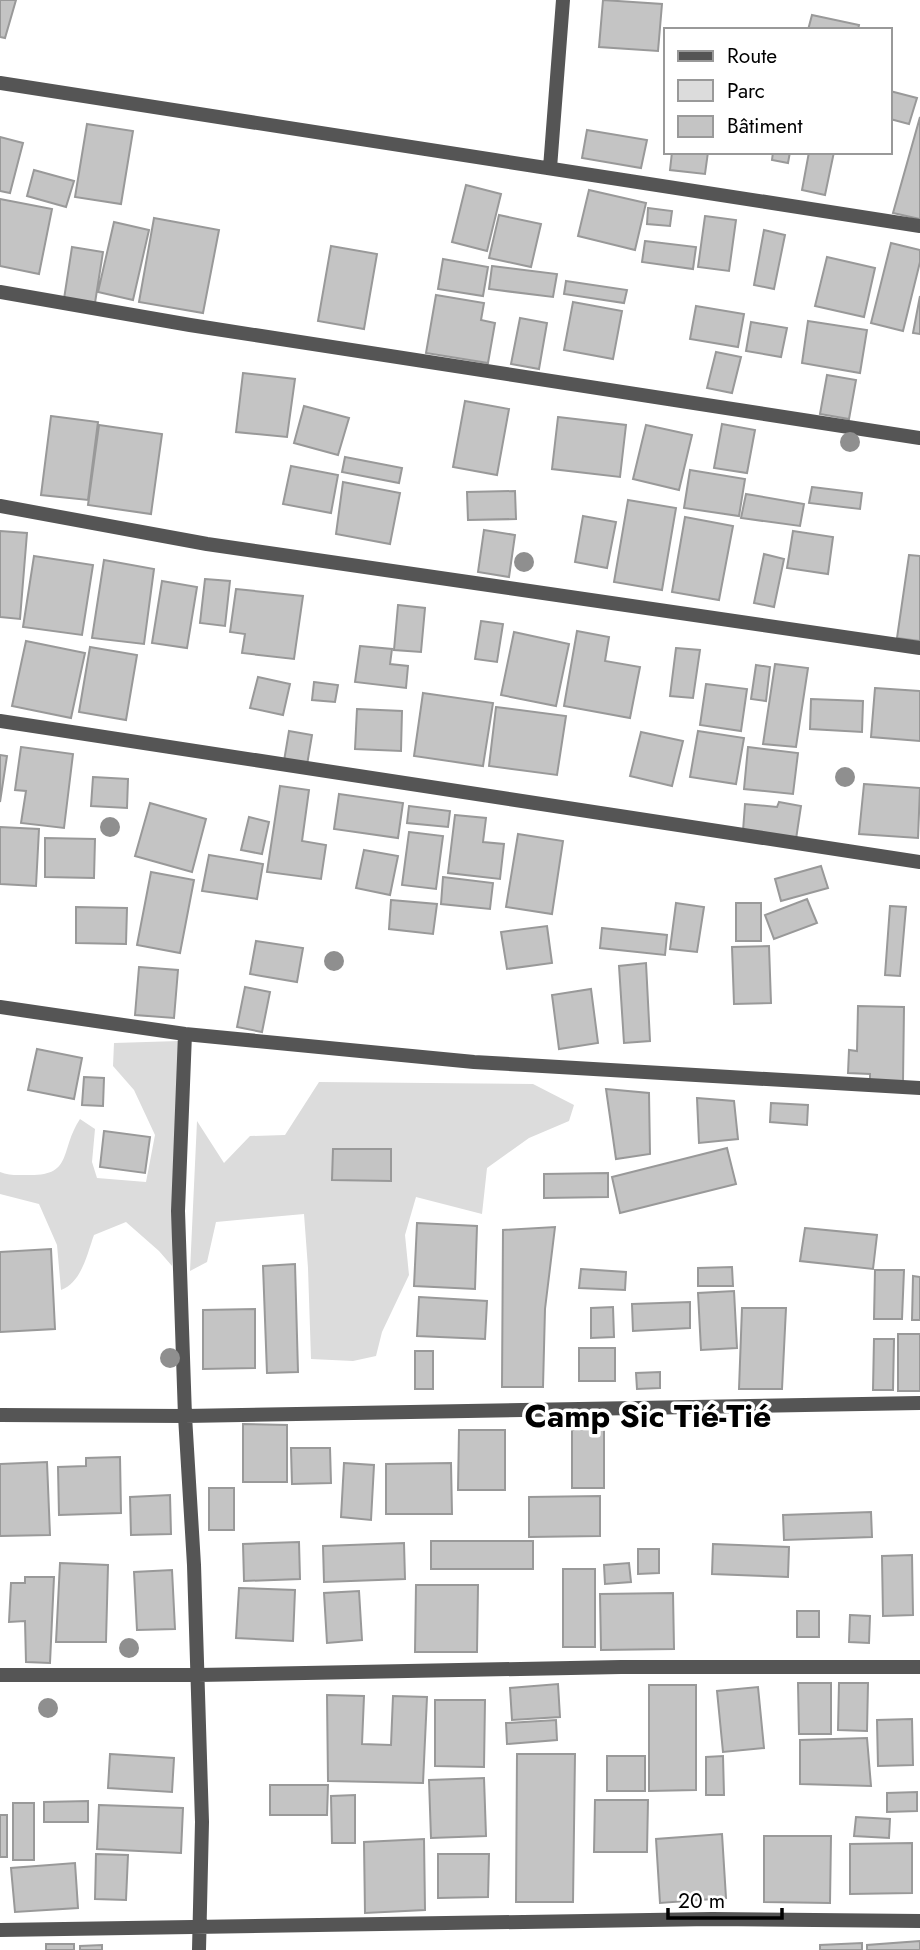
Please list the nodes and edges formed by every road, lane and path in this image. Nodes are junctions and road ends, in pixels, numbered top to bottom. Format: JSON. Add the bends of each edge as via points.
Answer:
{"nodes":[{"id":1,"x":563,"y":0,"type":"edge"},
{"id":2,"x":0,"y":83,"type":"edge"},
{"id":3,"x":550,"y":168,"type":"junction"},
{"id":4,"x":920,"y":226,"type":"edge"},
{"id":5,"x":0,"y":292,"type":"edge"},
{"id":6,"x":920,"y":438,"type":"edge"},
{"id":7,"x":0,"y":506,"type":"edge"},
{"id":8,"x":920,"y":648,"type":"edge"},
{"id":9,"x":0,"y":721,"type":"edge"},
{"id":10,"x":920,"y":862,"type":"edge"},
{"id":11,"x":0,"y":1007,"type":"edge"},
{"id":12,"x":185,"y":1034,"type":"junction"},
{"id":13,"x":920,"y":1087,"type":"edge"},
{"id":14,"x":920,"y":1403,"type":"edge"},
{"id":15,"x":0,"y":1415,"type":"edge"},
{"id":16,"x":185,"y":1416,"type":"junction"},
{"id":17,"x":920,"y":1667,"type":"edge"},
{"id":18,"x":0,"y":1675,"type":"edge"},
{"id":19,"x":198,"y":1675,"type":"junction"},
{"id":20,"x":920,"y":1921,"type":"edge"},
{"id":21,"x":199,"y":1928,"type":"junction"},
{"id":22,"x":0,"y":1930,"type":"edge"},
{"id":23,"x":199,"y":1950,"type":"edge"}],
"edges":[{"from":1,"to":3,"type":"street"},
{"from":2,"to":3,"type":"street"},
{"from":3,"to":4,"type":"street"},
{"from":5,"to":6,"type":"street"},
{"from":7,"to":8,"type":"street","via":[[207,544]]},
{"from":9,"to":10,"type":"street"},
{"from":11,"to":12,"type":"street"},
{"from":12,"to":13,"type":"street","via":[[474,1062]]},
{"from":12,"to":16,"type":"street","via":[[178,1211]]},
{"from":14,"to":16,"type":"street"},
{"from":15,"to":16,"type":"street"},
{"from":16,"to":19,"type":"street"},
{"from":17,"to":19,"type":"street"},
{"from":18,"to":19,"type":"street"},
{"from":19,"to":21,"type":"street"},
{"from":20,"to":21,"type":"street","via":[[712,1919]]},
{"from":21,"to":22,"type":"street"},
{"from":21,"to":23,"type":"street"}]}
